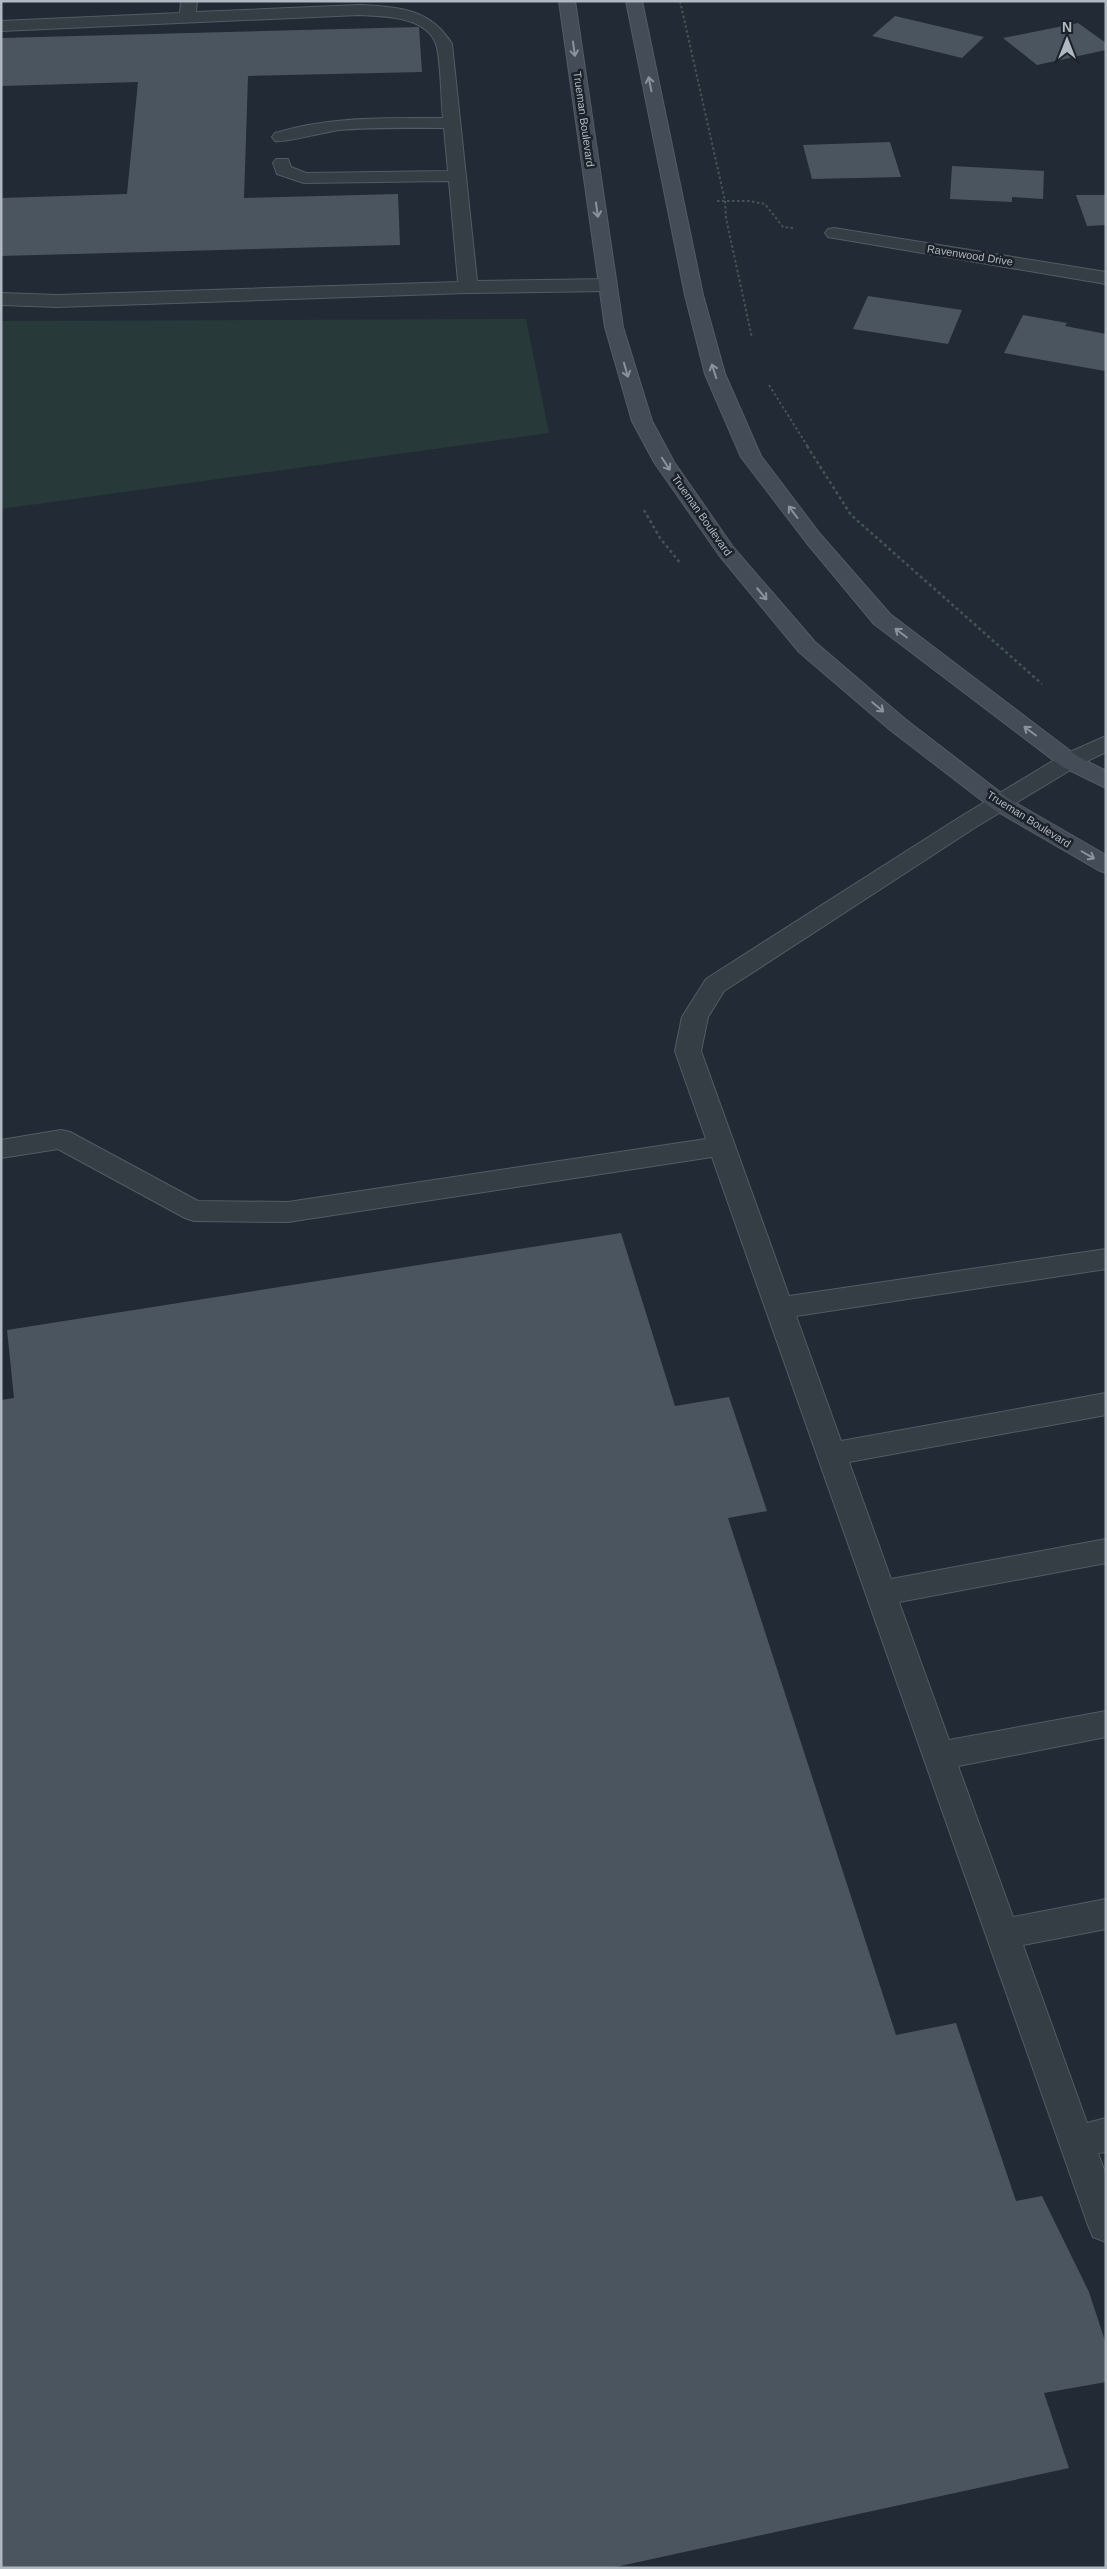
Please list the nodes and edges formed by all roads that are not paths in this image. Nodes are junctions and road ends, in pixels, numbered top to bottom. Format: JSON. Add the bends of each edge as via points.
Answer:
{"nodes":[{"id":1,"x":567,"y":1,"type":"edge"},
{"id":2,"x":634,"y":1,"type":"edge"},
{"id":3,"x":189,"y":9,"type":"edge"},
{"id":4,"x":1,"y":26,"type":"edge"},
{"id":5,"x":452,"y":123,"type":"junction"},
{"id":6,"x":282,"y":137,"type":"dead end"},
{"id":7,"x":282,"y":163,"type":"dead end"},
{"id":8,"x":457,"y":176,"type":"junction"},
{"id":9,"x":834,"y":233,"type":"road end"},
{"id":10,"x":1106,"y":278,"type":"edge"},
{"id":11,"x":608,"y":285,"type":"junction"},
{"id":12,"x":468,"y":287,"type":"junction"},
{"id":13,"x":1,"y":299,"type":"edge"},
{"id":14,"x":1106,"y":743,"type":"edge"},
{"id":15,"x":1069,"y":760,"type":"junction"},
{"id":16,"x":1106,"y":781,"type":"edge"},
{"id":17,"x":1001,"y":804,"type":"junction"},
{"id":18,"x":1106,"y":865,"type":"edge"},
{"id":19,"x":721,"y":1146,"type":"junction"},
{"id":20,"x":1,"y":1149,"type":"edge"},
{"id":21,"x":1106,"y":1259,"type":"edge"},
{"id":22,"x":779,"y":1308,"type":"junction"},
{"id":23,"x":1106,"y":1404,"type":"edge"},
{"id":24,"x":832,"y":1454,"type":"junction"},
{"id":25,"x":1106,"y":1551,"type":"edge"},
{"id":26,"x":881,"y":1593,"type":"junction"},
{"id":27,"x":1106,"y":1724,"type":"edge"},
{"id":28,"x":938,"y":1756,"type":"junction"},
{"id":29,"x":1106,"y":1914,"type":"edge"},
{"id":30,"x":1002,"y":1934,"type":"junction"},
{"id":31,"x":1091,"y":2138,"type":"edge"},
{"id":32,"x":1106,"y":2225,"type":"edge"}],
"edges":[{"from":1,"to":11,"type":"main road","name":"Trueman Boulevard","one_way":true},
{"from":15,"to":2,"type":"main road","one_way":true,"via":[[882,619],[813,538],[751,457],[715,374],[694,295]]},
{"from":3,"to":4,"type":"street"},
{"from":3,"to":5,"type":"street","via":[[386,11],[423,21],[438,31],[444,44]]},
{"from":5,"to":6,"type":"street","via":[[322,127]]},
{"from":5,"to":8,"type":"street"},
{"from":7,"to":8,"type":"street","via":[[283,170],[304,178]]},
{"from":8,"to":12,"type":"street"},
{"from":9,"to":10,"type":"street","name":"Ravenwood Drive"},
{"from":11,"to":12,"type":"street"},
{"from":11,"to":17,"type":"main road","name":"Trueman Boulevard","one_way":true,"via":[[614,327],[642,421],[664,462],[726,551],[807,648],[897,724]]},
{"from":12,"to":13,"type":"street","via":[[67,300]]},
{"from":14,"to":15,"type":"street"},
{"from":15,"to":16,"type":"main road"},
{"from":15,"to":17,"type":"street"},
{"from":17,"to":18,"type":"main road","name":"Trueman Boulevard","one_way":true},
{"from":17,"to":19,"type":"street","via":[[715,985],[696,1017],[688,1051]]},
{"from":19,"to":20,"type":"street","via":[[288,1212],[194,1211],[61,1139]]},
{"from":19,"to":22,"type":"street"},
{"from":21,"to":22,"type":"street"},
{"from":22,"to":24,"type":"street"},
{"from":23,"to":24,"type":"street"},
{"from":24,"to":26,"type":"street"},
{"from":25,"to":26,"type":"street"},
{"from":26,"to":28,"type":"street"},
{"from":27,"to":28,"type":"street"},
{"from":28,"to":30,"type":"street"},
{"from":29,"to":30,"type":"street"},
{"from":30,"to":31,"type":"street"},
{"from":31,"to":32,"type":"street"}]}
